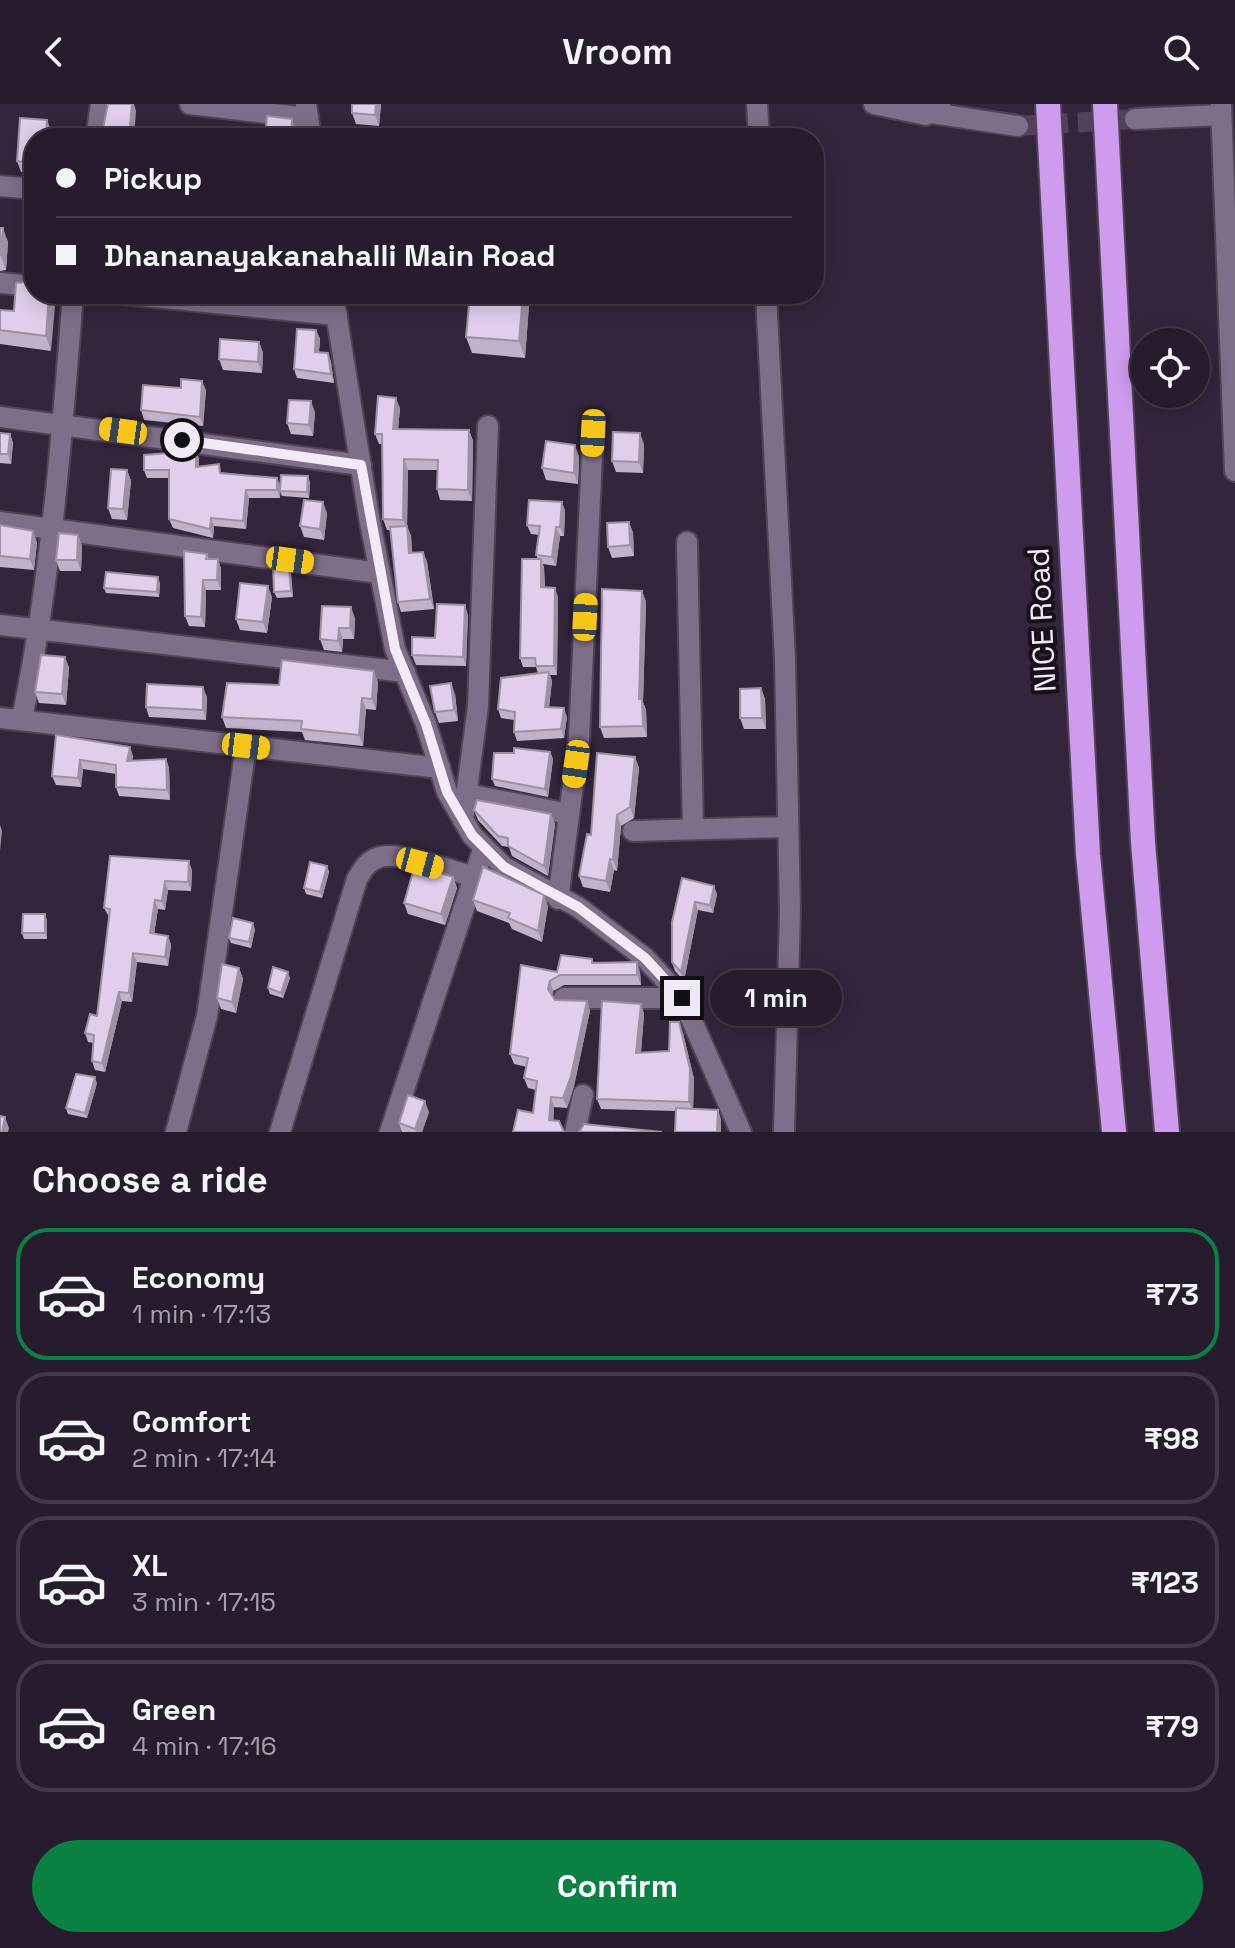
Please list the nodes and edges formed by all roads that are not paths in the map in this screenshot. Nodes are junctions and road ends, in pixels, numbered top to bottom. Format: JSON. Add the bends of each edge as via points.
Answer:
{"nodes":[{"id":1,"x":101,"y":104,"type":"edge"},
{"id":2,"x":190,"y":104,"type":"edge"},
{"id":3,"x":757,"y":104,"type":"edge"},
{"id":4,"x":874,"y":104,"type":"edge"},
{"id":5,"x":1048,"y":104,"type":"edge"},
{"id":6,"x":1105,"y":104,"type":"edge"},
{"id":7,"x":936,"y":108,"type":"edge"},
{"id":8,"x":1221,"y":110,"type":"edge"},
{"id":9,"x":1135,"y":119,"type":"tunnel mouth"},
{"id":10,"x":308,"y":120,"type":"edge"},
{"id":11,"x":1018,"y":126,"type":"tunnel mouth"},
{"id":12,"x":97,"y":128,"type":"edge"},
{"id":13,"x":758,"y":128,"type":"edge"},
{"id":14,"x":0,"y":186,"type":"edge"},
{"id":15,"x":24,"y":188,"type":"edge"},
{"id":16,"x":0,"y":283,"type":"edge"},
{"id":17,"x":24,"y":285,"type":"edge"},
{"id":18,"x":72,"y":304,"type":"edge"},
{"id":19,"x":225,"y":304,"type":"edge"},
{"id":20,"x":335,"y":304,"type":"edge"},
{"id":21,"x":767,"y":304,"type":"edge"},
{"id":22,"x":337,"y":315,"type":"junction"},
{"id":23,"x":0,"y":417,"type":"edge"},
{"id":24,"x":63,"y":423,"type":"junction"},
{"id":25,"x":488,"y":426,"type":"dead end"},
{"id":26,"x":593,"y":433,"type":"dead end"},
{"id":27,"x":361,"y":465,"type":"junction"},
{"id":28,"x":1235,"y":471,"type":"edge"},
{"id":29,"x":0,"y":522,"type":"edge"},
{"id":30,"x":54,"y":527,"type":"junction"},
{"id":31,"x":687,"y":542,"type":"dead end"},
{"id":32,"x":379,"y":573,"type":"junction"},
{"id":33,"x":0,"y":625,"type":"edge"},
{"id":34,"x":41,"y":629,"type":"junction"},
{"id":35,"x":405,"y":672,"type":"junction"},
{"id":36,"x":0,"y":718,"type":"edge"},
{"id":37,"x":22,"y":719,"type":"junction"},
{"id":38,"x":246,"y":746,"type":"junction"},
{"id":39,"x":440,"y":768,"type":"junction"},
{"id":40,"x":467,"y":794,"type":"junction"},
{"id":41,"x":569,"y":814,"type":"junction"},
{"id":42,"x":463,"y":820,"type":"junction"},
{"id":43,"x":788,"y":827,"type":"junction"},
{"id":44,"x":693,"y":829,"type":"junction"},
{"id":45,"x":633,"y":831,"type":"dead end"},
{"id":46,"x":484,"y":847,"type":"junction"},
{"id":47,"x":474,"y":877,"type":"junction"},
{"id":48,"x":558,"y":899,"type":"junction"},
{"id":49,"x":564,"y":998,"type":"edge"},
{"id":50,"x":682,"y":998,"type":"junction"},
{"id":51,"x":583,"y":1095,"type":"dead end"},
{"id":52,"x":176,"y":1132,"type":"edge"},
{"id":53,"x":280,"y":1132,"type":"edge"},
{"id":54,"x":390,"y":1132,"type":"edge"},
{"id":55,"x":575,"y":1132,"type":"edge"},
{"id":56,"x":741,"y":1132,"type":"edge"},
{"id":57,"x":784,"y":1132,"type":"edge"},
{"id":58,"x":1114,"y":1132,"type":"edge"},
{"id":59,"x":1167,"y":1132,"type":"edge"}],
"edges":[{"from":1,"to":12,"type":"street"},
{"from":2,"to":10,"type":"street"},
{"from":3,"to":13,"type":"street"},
{"from":4,"to":7,"type":"street","via":[[919,115]]},
{"from":5,"to":58,"type":"highway","name":"NICE Road","via":[[1088,854]]},
{"from":6,"to":59,"type":"highway","via":[[1143,842]]},
{"from":7,"to":11,"type":"street"},
{"from":8,"to":9,"type":"street"},
{"from":8,"to":28,"type":"street"},
{"from":14,"to":15,"type":"street"},
{"from":16,"to":17,"type":"street"},
{"from":18,"to":24,"type":"street"},
{"from":19,"to":22,"type":"street"},
{"from":20,"to":22,"type":"street"},
{"from":21,"to":43,"type":"street"},
{"from":22,"to":27,"type":"street"},
{"from":23,"to":24,"type":"street"},
{"from":24,"to":27,"type":"street"},
{"from":24,"to":30,"type":"street"},
{"from":25,"to":40,"type":"street","via":[[478,706]]},
{"from":26,"to":41,"type":"street","via":[[579,739]]},
{"from":27,"to":32,"type":"street"},
{"from":29,"to":30,"type":"street"},
{"from":30,"to":32,"type":"street"},
{"from":30,"to":34,"type":"street"},
{"from":31,"to":44,"type":"street"},
{"from":32,"to":35,"type":"street"},
{"from":33,"to":34,"type":"street"},
{"from":34,"to":35,"type":"street"},
{"from":34,"to":37,"type":"street"},
{"from":35,"to":39,"type":"street"},
{"from":36,"to":37,"type":"street"},
{"from":37,"to":38,"type":"street"},
{"from":38,"to":39,"type":"street"},
{"from":38,"to":52,"type":"street","via":[[207,1016]]},
{"from":39,"to":42,"type":"street"},
{"from":40,"to":41,"type":"street"},
{"from":40,"to":42,"type":"street"},
{"from":41,"to":48,"type":"street"},
{"from":42,"to":46,"type":"street"},
{"from":43,"to":44,"type":"street"},
{"from":43,"to":57,"type":"street"},
{"from":44,"to":45,"type":"street"},
{"from":46,"to":47,"type":"street"},
{"from":46,"to":48,"type":"street","via":[[504,867]]},
{"from":47,"to":53,"type":"street","via":[[393,856],[367,864],[357,879]]},
{"from":47,"to":54,"type":"street"},
{"from":48,"to":50,"type":"street","via":[[578,907],[645,958]]},
{"from":49,"to":50,"type":"street"},
{"from":50,"to":56,"type":"street"},
{"from":51,"to":55,"type":"street"}]}
